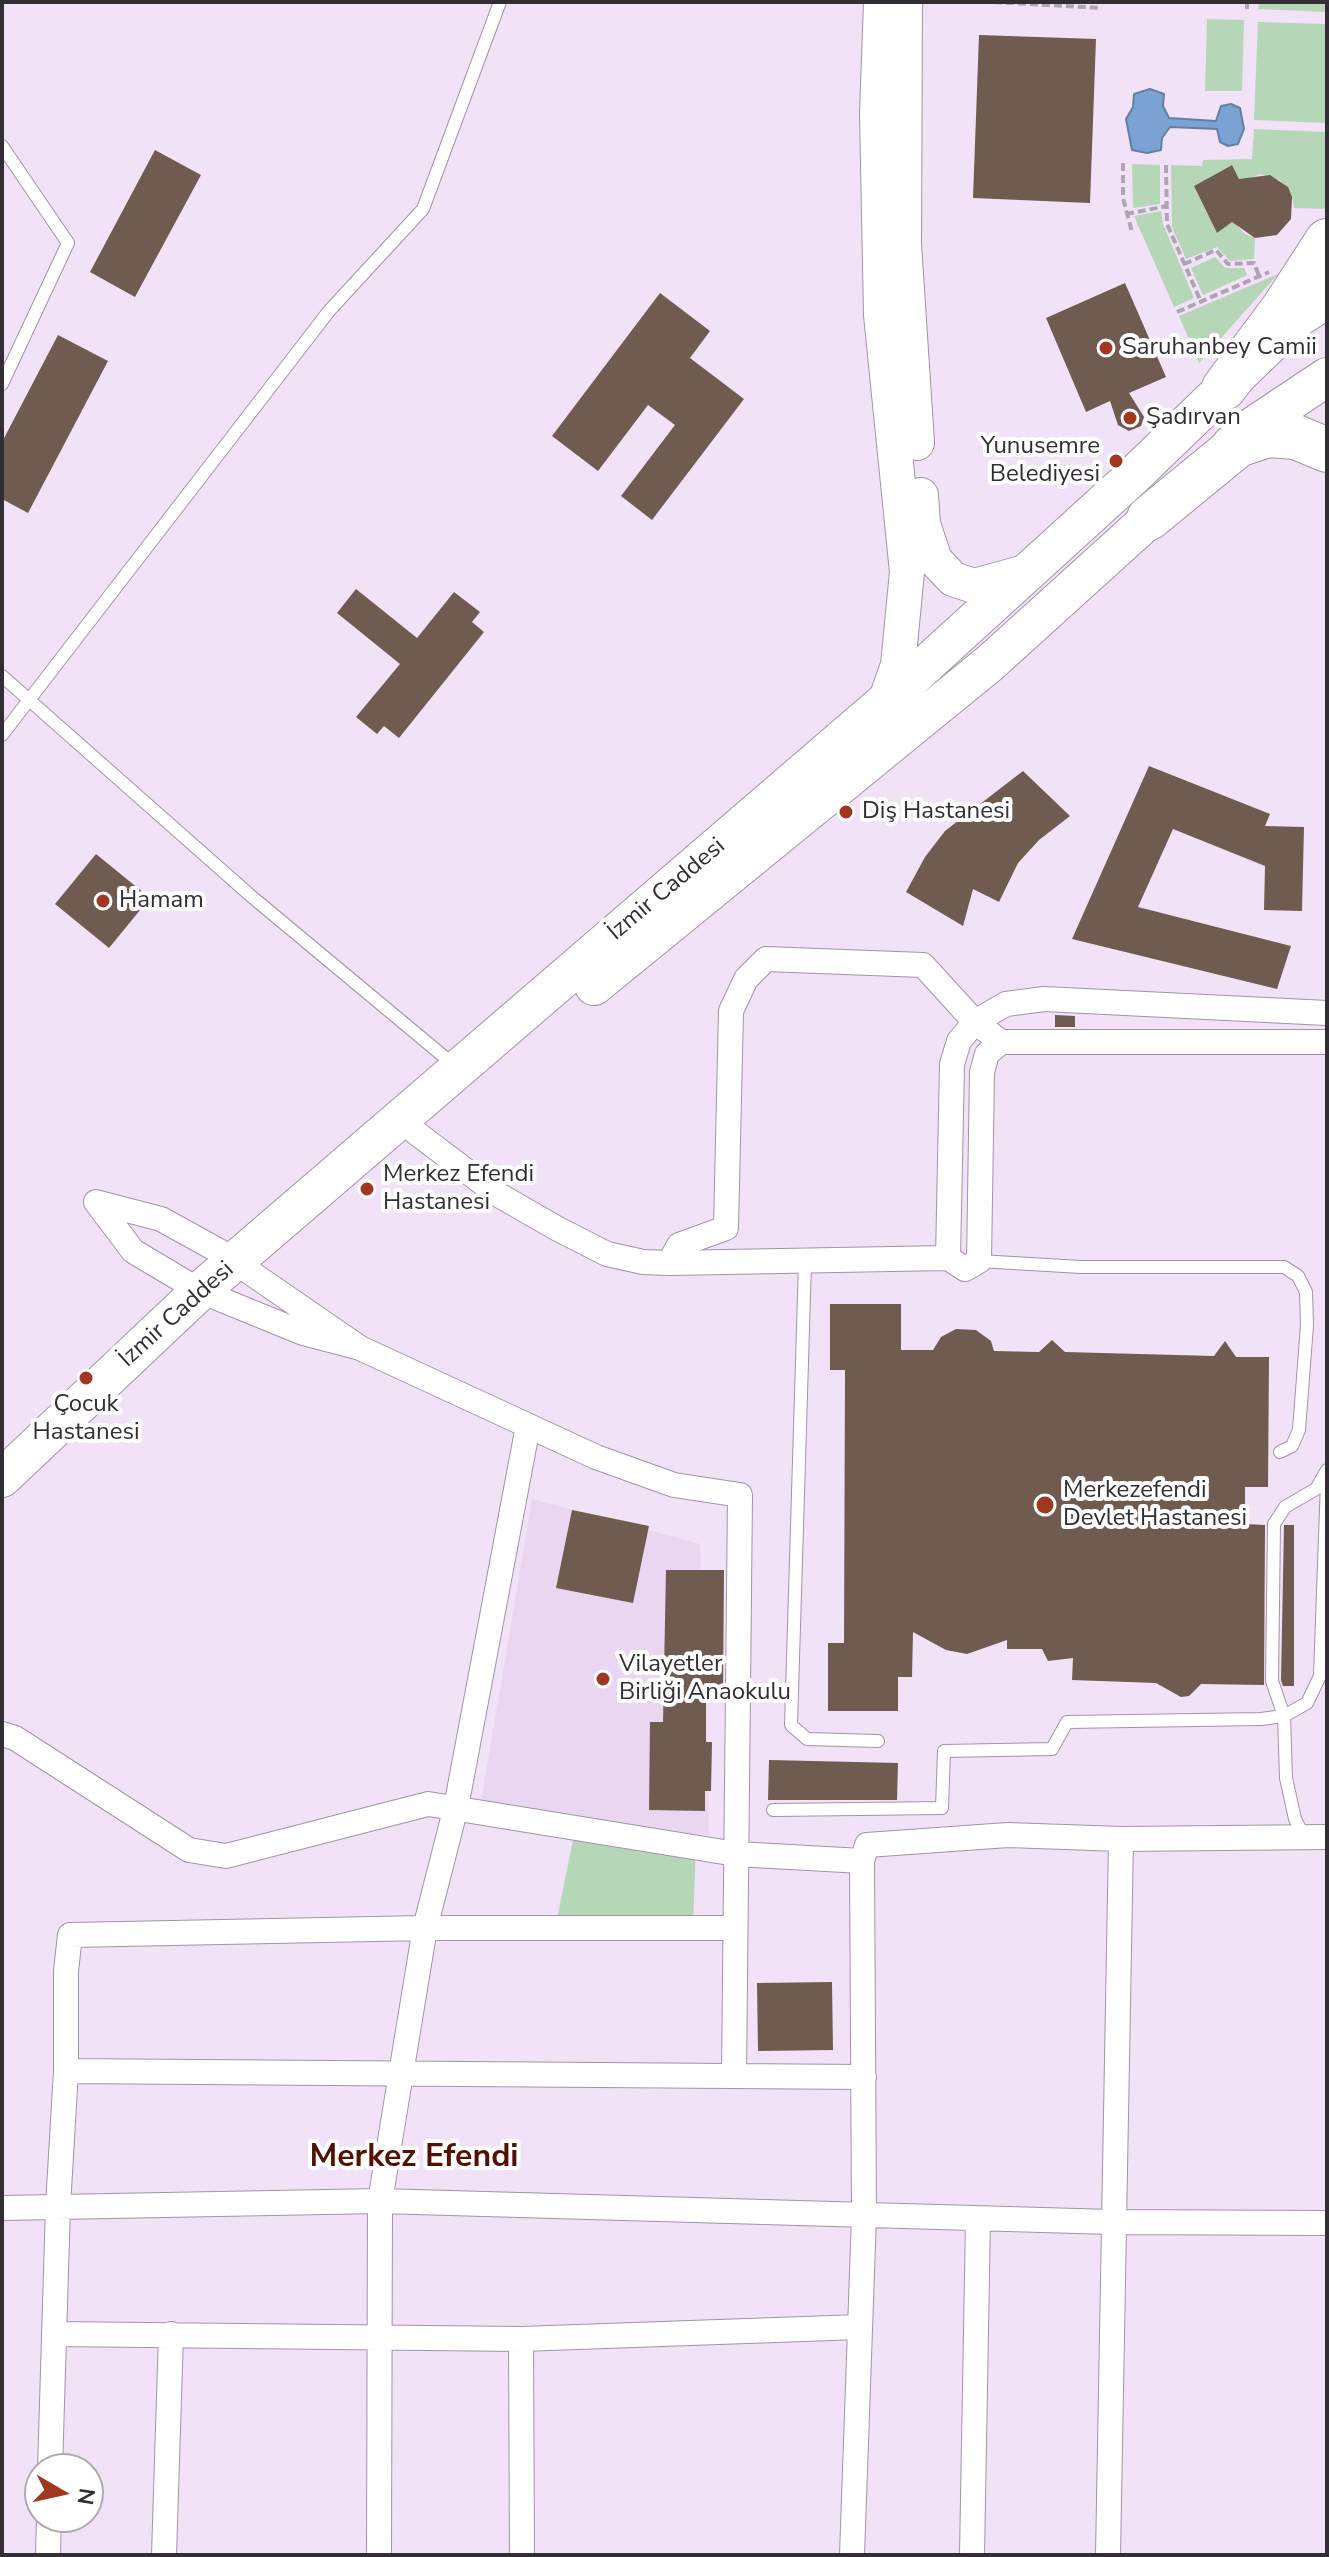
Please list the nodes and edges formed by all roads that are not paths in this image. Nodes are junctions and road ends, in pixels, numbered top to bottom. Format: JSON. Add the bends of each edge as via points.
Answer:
{"nodes":[{"id":1,"x":500,"y":2,"type":"edge"},
{"id":2,"x":881,"y":2,"type":"edge"},
{"id":3,"x":905,"y":2,"type":"edge"},
{"id":4,"x":2,"y":146,"type":"edge"},
{"id":5,"x":1327,"y":241,"type":"edge"},
{"id":6,"x":1327,"y":299,"type":"edge"},
{"id":7,"x":1327,"y":377,"type":"edge"},
{"id":8,"x":2,"y":384,"type":"edge"},
{"id":9,"x":1224,"y":388,"type":"junction"},
{"id":10,"x":1327,"y":450,"type":"edge"},
{"id":11,"x":1149,"y":518,"type":"junction"},
{"id":12,"x":1029,"y":571,"type":"junction"},
{"id":13,"x":2,"y":676,"type":"edge"},
{"id":14,"x":31,"y":700,"type":"junction"},
{"id":15,"x":885,"y":702,"type":"junction"},
{"id":16,"x":2,"y":735,"type":"edge"},
{"id":17,"x":1327,"y":1013,"type":"edge"},
{"id":18,"x":975,"y":1022,"type":"junction"},
{"id":19,"x":1001,"y":1042,"type":"junction"},
{"id":20,"x":1327,"y":1042,"type":"edge"},
{"id":21,"x":457,"y":1067,"type":"junction"},
{"id":22,"x":408,"y":1124,"type":"junction"},
{"id":23,"x":948,"y":1258,"type":"junction"},
{"id":24,"x":979,"y":1261,"type":"junction"},
{"id":25,"x":805,"y":1262,"type":"junction"},
{"id":26,"x":669,"y":1263,"type":"junction"},
{"id":27,"x":242,"y":1266,"type":"junction"},
{"id":28,"x":209,"y":1294,"type":"junction"},
{"id":29,"x":360,"y":1348,"type":"junction"},
{"id":30,"x":528,"y":1426,"type":"junction"},
{"id":31,"x":1280,"y":1452,"type":"dead end"},
{"id":32,"x":1327,"y":1470,"type":"edge"},
{"id":33,"x":2,"y":1478,"type":"edge"},
{"id":34,"x":1327,"y":1481,"type":"edge"},
{"id":35,"x":2,"y":1509,"type":"edge"},
{"id":36,"x":1284,"y":1716,"type":"junction"},
{"id":37,"x":2,"y":1734,"type":"edge"},
{"id":38,"x":878,"y":1741,"type":"dead end"},
{"id":39,"x":456,"y":1807,"type":"junction"},
{"id":40,"x":773,"y":1810,"type":"dead end"},
{"id":41,"x":1316,"y":1837,"type":"edge"},
{"id":42,"x":1121,"y":1839,"type":"junction"},
{"id":43,"x":736,"y":1854,"type":"junction"},
{"id":44,"x":862,"y":1861,"type":"junction"},
{"id":45,"x":425,"y":1928,"type":"junction"},
{"id":46,"x":735,"y":1928,"type":"junction"},
{"id":47,"x":66,"y":2071,"type":"junction"},
{"id":48,"x":404,"y":2072,"type":"junction"},
{"id":49,"x":734,"y":2075,"type":"junction"},
{"id":50,"x":864,"y":2077,"type":"junction"},
{"id":51,"x":380,"y":2201,"type":"junction"},
{"id":52,"x":58,"y":2206,"type":"junction"},
{"id":53,"x":2,"y":2208,"type":"edge"},
{"id":54,"x":864,"y":2216,"type":"junction"},
{"id":55,"x":978,"y":2219,"type":"junction"},
{"id":56,"x":1112,"y":2222,"type":"junction"},
{"id":57,"x":1327,"y":2223,"type":"edge"},
{"id":58,"x":860,"y":2327,"type":"junction"},
{"id":59,"x":54,"y":2334,"type":"junction"},
{"id":60,"x":171,"y":2334,"type":"junction"},
{"id":61,"x":379,"y":2336,"type":"junction"},
{"id":62,"x":521,"y":2339,"type":"junction"},
{"id":63,"x":50,"y":2453,"type":"edge"},
{"id":64,"x":49,"y":2533,"type":"edge"},
{"id":65,"x":48,"y":2555,"type":"edge"},
{"id":66,"x":164,"y":2555,"type":"edge"},
{"id":67,"x":379,"y":2555,"type":"edge"},
{"id":68,"x":522,"y":2555,"type":"edge"},
{"id":69,"x":852,"y":2555,"type":"edge"},
{"id":70,"x":972,"y":2555,"type":"edge"},
{"id":71,"x":1108,"y":2555,"type":"edge"}],
"edges":[{"from":1,"to":14,"type":"lane","via":[[423,209],[329,311]]},
{"from":2,"to":15,"type":"street","via":[[881,315],[907,572],[898,665]]},
{"from":3,"to":12,"type":"street","via":[[904,244],[923,524],[935,560],[953,579],[974,586]]},
{"from":4,"to":8,"type":"lane","via":[[68,243]]},
{"from":5,"to":9,"type":"highway"},
{"from":6,"to":9,"type":"main road","name":"İzmir Caddesi","via":[[1296,319]]},
{"from":7,"to":11,"type":"main road","name":"İzmir Caddesi","via":[[1252,427]]},
{"from":9,"to":12,"type":"main road","name":"İzmir Caddesi"},
{"from":10,"to":11,"type":"highway","via":[[1296,437],[1268,435],[1238,445]]},
{"from":11,"to":22,"type":"main road","name":"İzmir Caddesi","via":[[990,663]]},
{"from":12,"to":15,"type":"main road","name":"İzmir Caddesi"},
{"from":13,"to":14,"type":"lane"},
{"from":14,"to":16,"type":"lane"},
{"from":14,"to":21,"type":"lane","via":[[251,896]]},
{"from":15,"to":21,"type":"main road","name":"İzmir Caddesi"},
{"from":17,"to":18,"type":"street","via":[[1044,999],[1006,1004]]},
{"from":18,"to":19,"type":"street"},
{"from":18,"to":23,"type":"street","via":[[959,1041],[952,1064]]},
{"from":18,"to":26,"type":"street","via":[[923,965],[766,959],[746,979],[731,1011],[726,1228],[679,1245]]},
{"from":19,"to":20,"type":"street"},
{"from":19,"to":24,"type":"street","via":[[987,1054],[982,1072]]},
{"from":21,"to":22,"type":"main road","name":"İzmir Caddesi"},
{"from":22,"to":26,"type":"street","via":[[497,1194],[570,1235],[607,1254]]},
{"from":22,"to":27,"type":"main road","name":"İzmir Caddesi"},
{"from":23,"to":24,"type":"street","via":[[965,1269]]},
{"from":23,"to":25,"type":"street"},
{"from":24,"to":31,"type":"lane","via":[[1284,1267],[1298,1276],[1306,1292],[1307,1325],[1299,1430],[1292,1446]]},
{"from":25,"to":26,"type":"street"},
{"from":25,"to":38,"type":"lane","via":[[791,1725],[807,1739]]},
{"from":27,"to":28,"type":"main road","name":"İzmir Caddesi"},
{"from":27,"to":28,"type":"street","via":[[161,1219],[96,1202],[133,1251]]},
{"from":27,"to":29,"type":"street"},
{"from":28,"to":29,"type":"street","via":[[303,1333]]},
{"from":28,"to":33,"type":"main road","name":"İzmir Caddesi"},
{"from":28,"to":35,"type":"main road","name":"İzmir Caddesi"},
{"from":29,"to":30,"type":"street"},
{"from":30,"to":39,"type":"street"},
{"from":30,"to":43,"type":"street","via":[[674,1485],[740,1495]]},
{"from":32,"to":36,"type":"lane","via":[[1316,1489],[1285,1507],[1274,1524],[1272,1681]]},
{"from":34,"to":36,"type":"lane","via":[[1320,1676],[1307,1703]]},
{"from":36,"to":40,"type":"lane","via":[[1067,1722],[1052,1749],[944,1751],[942,1808]]},
{"from":36,"to":41,"type":"lane","via":[[1286,1778],[1295,1819]]},
{"from":37,"to":39,"type":"street","via":[[189,1850],[226,1856],[428,1804]]},
{"from":39,"to":43,"type":"street"},
{"from":39,"to":45,"type":"street"},
{"from":41,"to":42,"type":"street"},
{"from":42,"to":44,"type":"street","via":[[1008,1835],[867,1845]]},
{"from":42,"to":56,"type":"street"},
{"from":43,"to":44,"type":"street"},
{"from":43,"to":46,"type":"street"},
{"from":44,"to":50,"type":"street"},
{"from":45,"to":46,"type":"street"},
{"from":45,"to":47,"type":"street","via":[[70,1935]]},
{"from":45,"to":48,"type":"street"},
{"from":46,"to":49,"type":"street"},
{"from":47,"to":48,"type":"street"},
{"from":47,"to":52,"type":"street"},
{"from":48,"to":49,"type":"street"},
{"from":48,"to":51,"type":"street"},
{"from":49,"to":50,"type":"street"},
{"from":50,"to":54,"type":"street"},
{"from":51,"to":52,"type":"street"},
{"from":51,"to":54,"type":"street"},
{"from":51,"to":61,"type":"street"},
{"from":52,"to":53,"type":"street"},
{"from":52,"to":59,"type":"street"},
{"from":54,"to":55,"type":"street"},
{"from":54,"to":58,"type":"street"},
{"from":55,"to":56,"type":"street"},
{"from":55,"to":70,"type":"street"},
{"from":56,"to":57,"type":"street"},
{"from":56,"to":71,"type":"street"},
{"from":58,"to":62,"type":"street"},
{"from":58,"to":69,"type":"street"},
{"from":59,"to":60,"type":"street"},
{"from":59,"to":63,"type":"street"},
{"from":60,"to":61,"type":"street"},
{"from":60,"to":66,"type":"street"},
{"from":61,"to":62,"type":"street"},
{"from":61,"to":67,"type":"street"},
{"from":62,"to":68,"type":"street"},
{"from":64,"to":65,"type":"street"}]}
